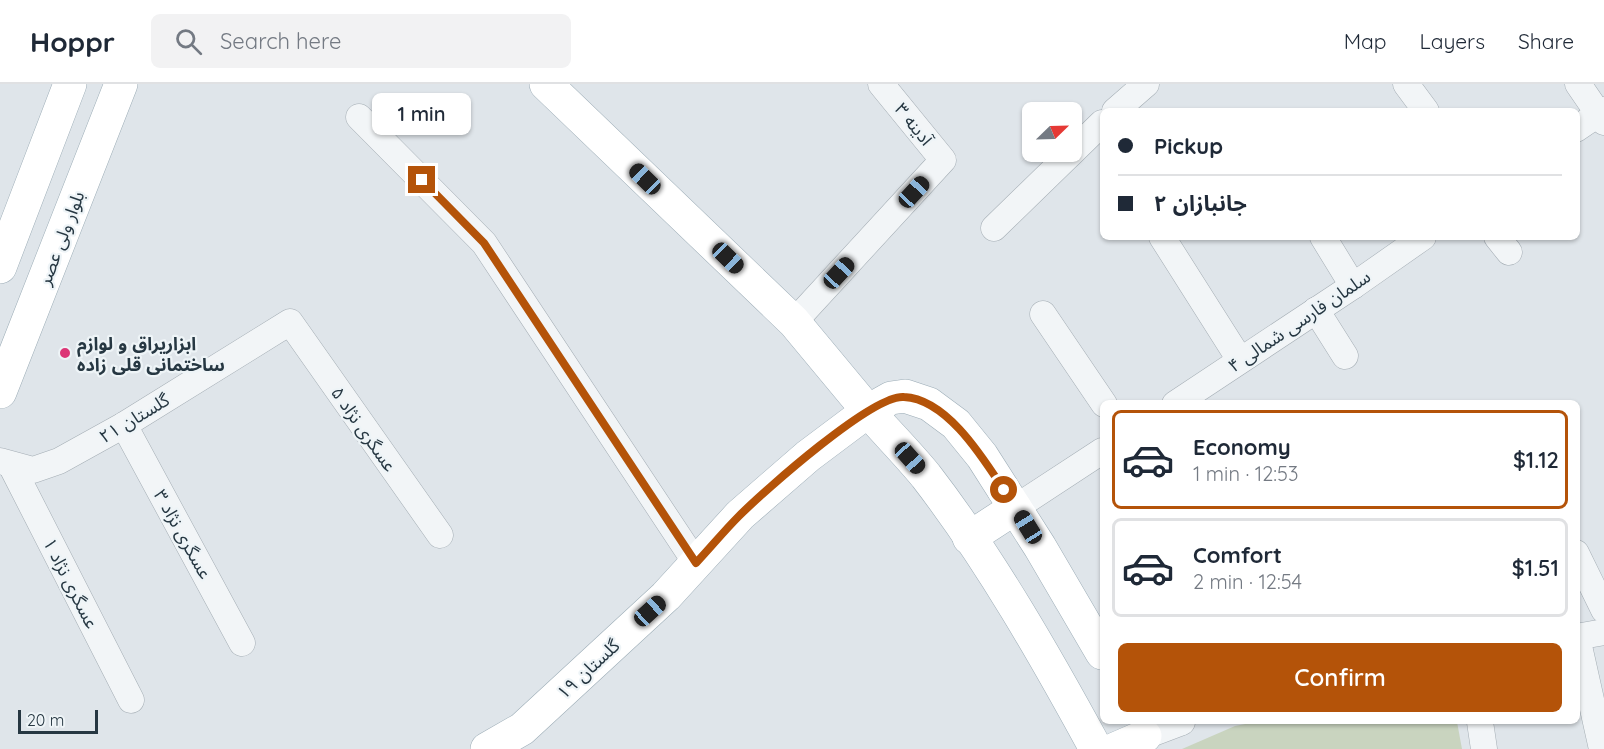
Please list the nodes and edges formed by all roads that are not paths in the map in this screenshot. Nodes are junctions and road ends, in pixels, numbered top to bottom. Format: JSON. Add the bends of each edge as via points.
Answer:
{"nodes":[{"id":1,"x":70,"y":84,"type":"edge"},
{"id":2,"x":121,"y":84,"type":"edge"},
{"id":3,"x":546,"y":84,"type":"edge"},
{"id":4,"x":881,"y":84,"type":"edge"},
{"id":5,"x":1146,"y":84,"type":"edge"},
{"id":6,"x":1406,"y":84,"type":"edge"},
{"id":7,"x":1578,"y":84,"type":"edge"},
{"id":8,"x":1118,"y":108,"type":"edge"},
{"id":9,"x":1424,"y":108,"type":"edge"},
{"id":10,"x":1602,"y":116,"type":"edge"},
{"id":11,"x":359,"y":117,"type":"dead end"},
{"id":12,"x":1100,"y":125,"type":"edge"},
{"id":13,"x":1580,"y":127,"type":"edge"},
{"id":14,"x":994,"y":228,"type":"dead end"},
{"id":15,"x":1164,"y":240,"type":"edge"},
{"id":16,"x":1325,"y":240,"type":"edge"},
{"id":17,"x":1419,"y":240,"type":"edge"},
{"id":18,"x":0,"y":267,"type":"edge"},
{"id":19,"x":1353,"y":286,"type":"junction"},
{"id":20,"x":1316,"y":310,"type":"junction"},
{"id":21,"x":1043,"y":314,"type":"dead end"},
{"id":22,"x":290,"y":322,"type":"joint"},
{"id":23,"x":794,"y":322,"type":"junction"},
{"id":24,"x":1345,"y":356,"type":"dead end"},
{"id":25,"x":1240,"y":360,"type":"junction"},
{"id":26,"x":0,"y":392,"type":"edge"},
{"id":27,"x":1202,"y":396,"type":"edge"},
{"id":28,"x":1101,"y":400,"type":"edge"},
{"id":29,"x":868,"y":411,"type":"junction"},
{"id":30,"x":124,"y":425,"type":"junction"},
{"id":31,"x":1100,"y":452,"type":"edge"},
{"id":32,"x":5,"y":463,"type":"edge"},
{"id":33,"x":1015,"y":508,"type":"junction"},
{"id":34,"x":440,"y":535,"type":"dead end"},
{"id":35,"x":969,"y":538,"type":"junction"},
{"id":36,"x":1580,"y":561,"type":"edge"},
{"id":37,"x":696,"y":563,"type":"junction"},
{"id":38,"x":1604,"y":610,"type":"edge"},
{"id":39,"x":1604,"y":632,"type":"edge"},
{"id":40,"x":1580,"y":636,"type":"edge"},
{"id":41,"x":242,"y":643,"type":"dead end"},
{"id":42,"x":1100,"y":650,"type":"edge"},
{"id":43,"x":1580,"y":650,"type":"edge"},
{"id":44,"x":131,"y":700,"type":"dead end"},
{"id":45,"x":1176,"y":724,"type":"edge"},
{"id":46,"x":1480,"y":724,"type":"edge"},
{"id":47,"x":1144,"y":735,"type":"edge"},
{"id":48,"x":527,"y":739,"type":"edge"},
{"id":49,"x":487,"y":749,"type":"edge"},
{"id":50,"x":1096,"y":749,"type":"edge"},
{"id":51,"x":1115,"y":749,"type":"edge"},
{"id":52,"x":1484,"y":749,"type":"edge"},
{"id":53,"x":1602,"y":749,"type":"edge"}],
"edges":[{"from":1,"to":18,"type":"main road"},
{"from":2,"to":26,"type":"main road","name":"بلوار ولی عصر"},
{"from":3,"to":23,"type":"main road"},
{"from":4,"to":23,"type":"street","name":"آدینه ۳","via":[[943,160]]},
{"from":5,"to":8,"type":"street"},
{"from":6,"to":9,"type":"street"},
{"from":7,"to":10,"type":"street"},
{"from":10,"to":13,"type":"street"},
{"from":11,"to":37,"type":"street","via":[[484,243]]},
{"from":12,"to":14,"type":"street"},
{"from":15,"to":25,"type":"street"},
{"from":16,"to":19,"type":"street"},
{"from":17,"to":19,"type":"street","name":"سلمان فارسی شمالی ۴"},
{"from":19,"to":20,"type":"street","name":"سلمان فارسی شمالی ۴"},
{"from":20,"to":24,"type":"street"},
{"from":20,"to":25,"type":"street","name":"سلمان فارسی شمالی ۴"},
{"from":21,"to":28,"type":"street"},
{"from":22,"to":30,"type":"street","name":"گلستان ۲۱"},
{"from":22,"to":34,"type":"street","name":"عسگری نژاد ۵"},
{"from":23,"to":29,"type":"main road"},
{"from":25,"to":27,"type":"street","name":"سلمان فارسی شمالی ۴"},
{"from":29,"to":33,"type":"main road","name":"گلستان ۱۹","via":[[891,398],[905,396],[929,404],[956,424],[976,448]]},
{"from":29,"to":35,"type":"main road","via":[[924,474]]},
{"from":29,"to":37,"type":"main road","name":"گلستان ۱۹","via":[[740,515]]},
{"from":30,"to":32,"type":"street","name":"گلستان ۲۱","via":[[59,461],[33,470]]},
{"from":30,"to":41,"type":"street","name":"عسگری نژاد ۳"},
{"from":31,"to":33,"type":"street"},
{"from":32,"to":44,"type":"street","name":"عسگری نژاد ۱"},
{"from":33,"to":35,"type":"main road"},
{"from":33,"to":42,"type":"main road","name":"گلستان ۱۹"},
{"from":35,"to":50,"type":"main road"},
{"from":36,"to":38,"type":"street"},
{"from":37,"to":48,"type":"main road","name":"گلستان ۱۹"},
{"from":39,"to":40,"type":"street"},
{"from":43,"to":53,"type":"street"},
{"from":45,"to":47,"type":"street"},
{"from":46,"to":52,"type":"street"},
{"from":47,"to":51,"type":"main road"},
{"from":48,"to":49,"type":"main road","name":"گلستان ۱۹"}]}
